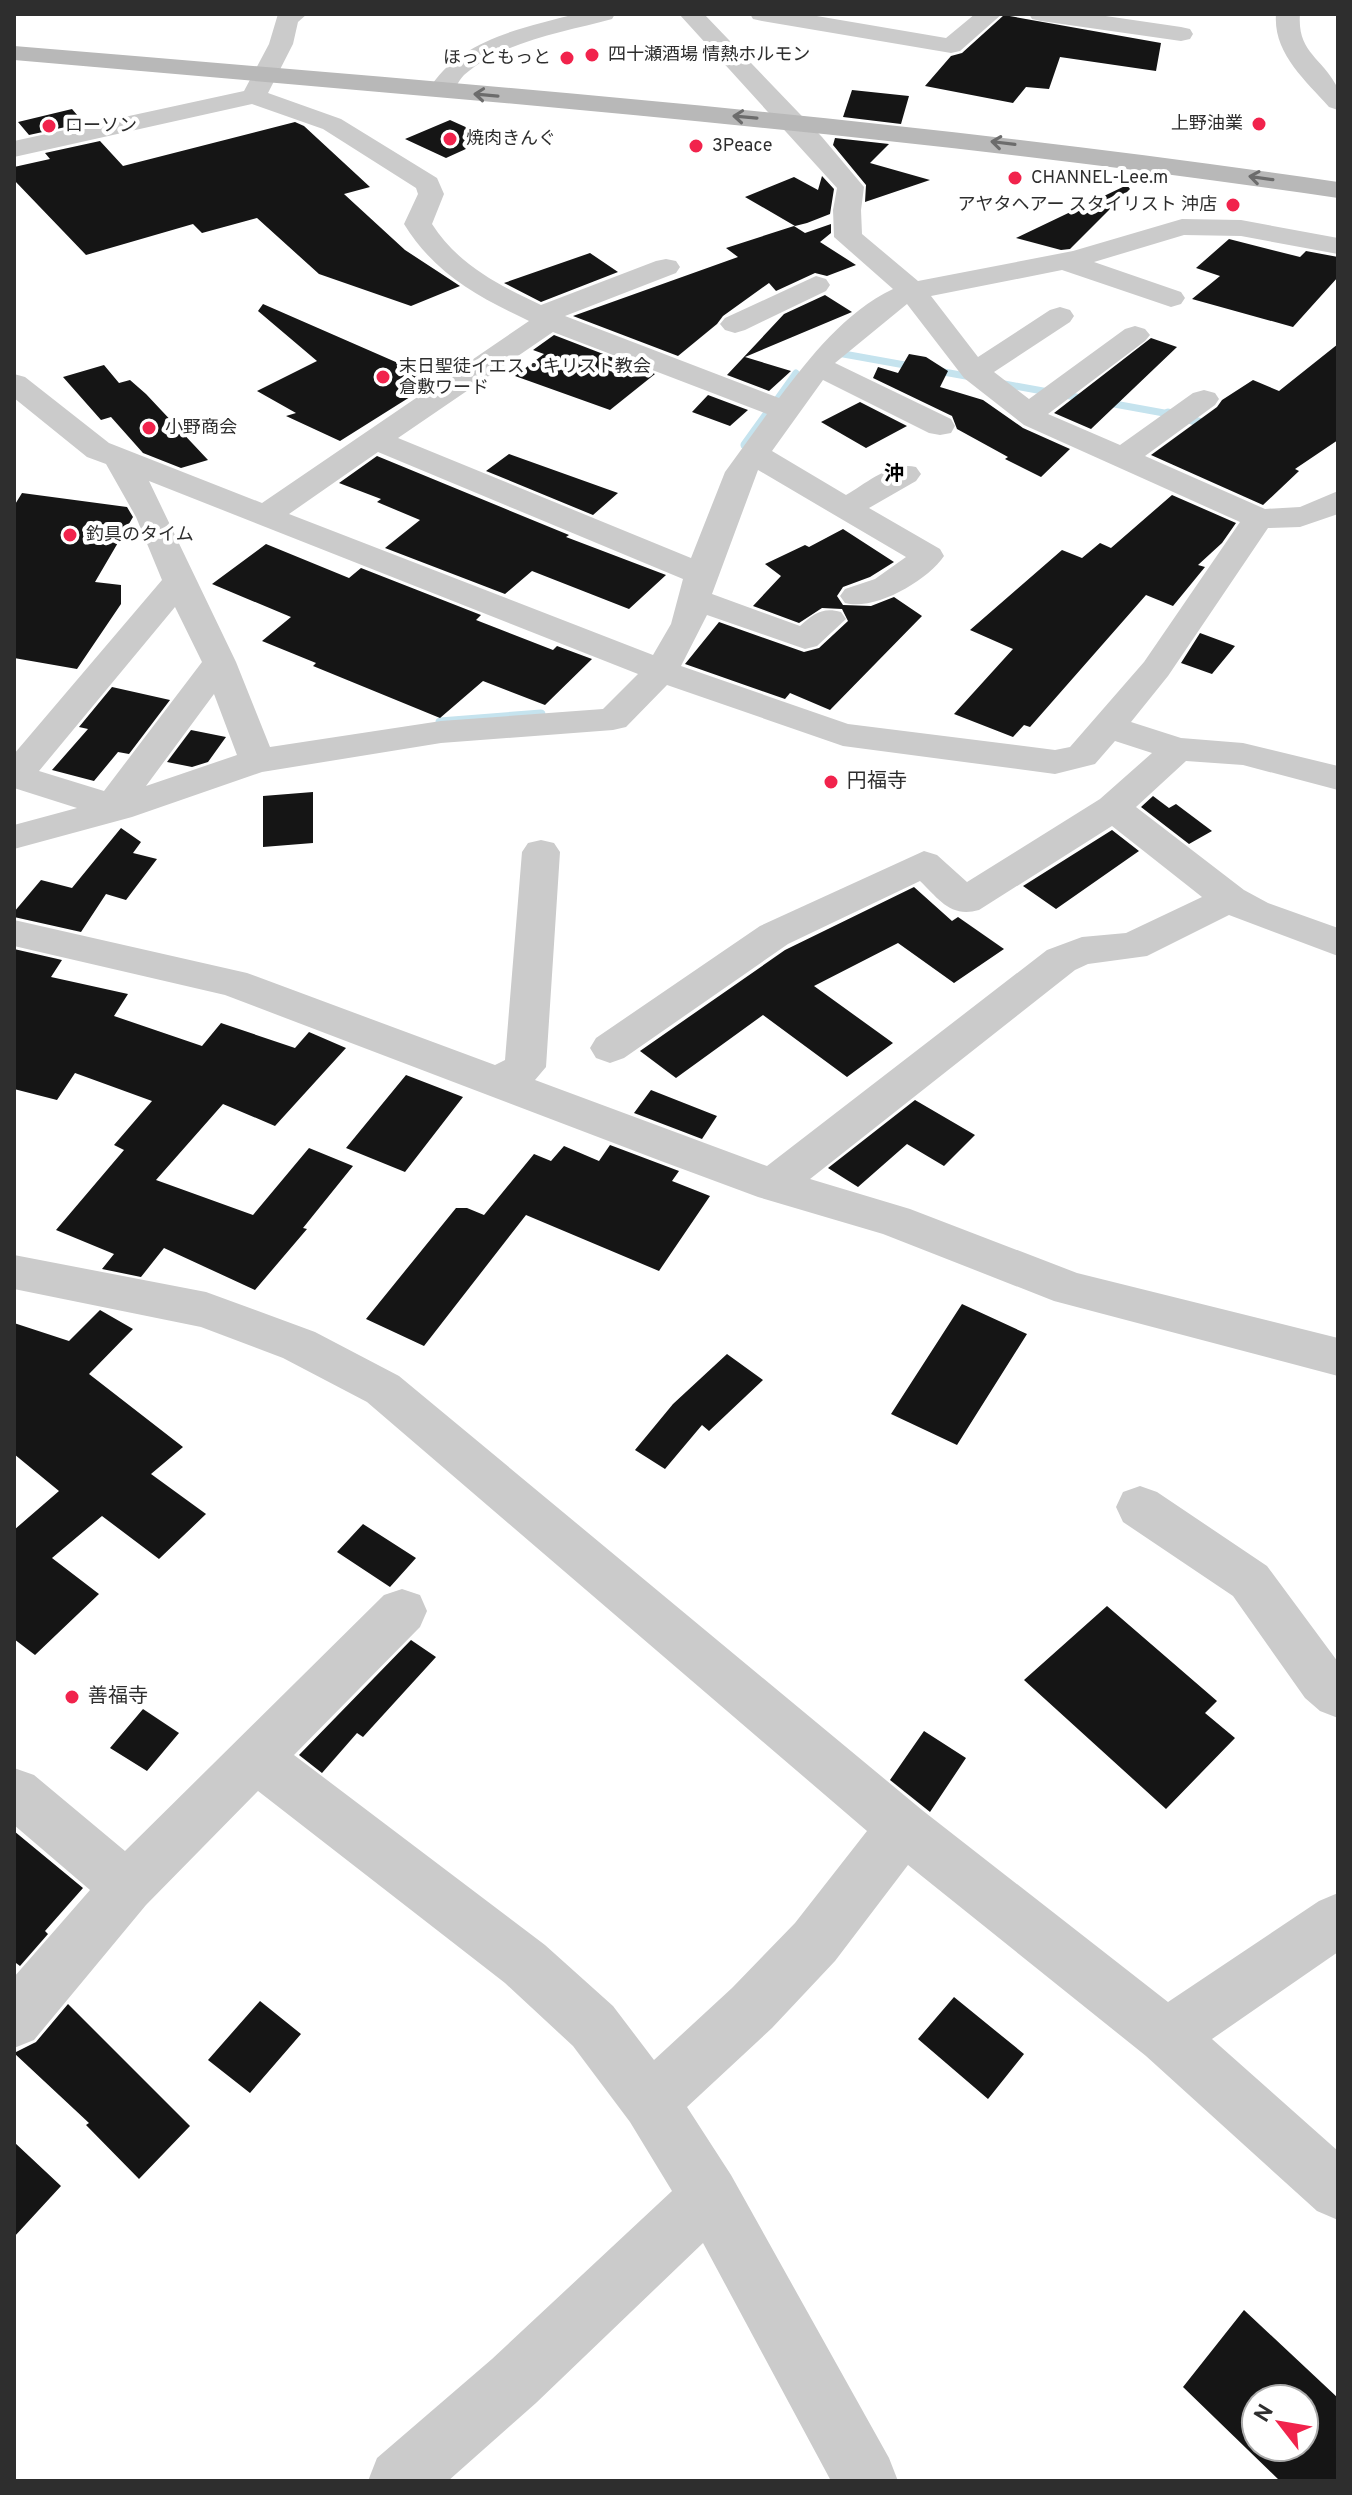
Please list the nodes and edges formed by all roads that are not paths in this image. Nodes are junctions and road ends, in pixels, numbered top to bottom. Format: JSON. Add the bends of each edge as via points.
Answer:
{"nodes":[{"id":1,"x":603,"y":14,"type":"edge"},
{"id":2,"x":691,"y":14,"type":"edge"},
{"id":3,"x":762,"y":14,"type":"edge"},
{"id":4,"x":871,"y":14,"type":"edge"},
{"id":5,"x":990,"y":14,"type":"edge"},
{"id":6,"x":1041,"y":14,"type":"edge"},
{"id":7,"x":1288,"y":14,"type":"edge"},
{"id":8,"x":286,"y":15,"type":"edge"},
{"id":9,"x":848,"y":30,"type":"junction"},
{"id":10,"x":1181,"y":34,"type":"dead end"},
{"id":11,"x":14,"y":36,"type":"edge"},
{"id":12,"x":14,"y":53,"type":"edge"},
{"id":13,"x":265,"y":76,"type":"junction"},
{"id":14,"x":447,"y":81,"type":"junction"},
{"id":15,"x":768,"y":96,"type":"junction"},
{"id":16,"x":1338,"y":102,"type":"edge"},
{"id":17,"x":793,"y":121,"type":"junction"},
{"id":18,"x":14,"y":149,"type":"edge"},
{"id":19,"x":1338,"y":167,"type":"edge"},
{"id":20,"x":1338,"y":190,"type":"edge"},
{"id":21,"x":1338,"y":246,"type":"edge"},
{"id":22,"x":1064,"y":261,"type":"junction"},
{"id":23,"x":666,"y":267,"type":"dead end"},
{"id":24,"x":816,"y":285,"type":"dead end"},
{"id":25,"x":912,"y":291,"type":"junction"},
{"id":26,"x":1171,"y":298,"type":"dead end"},
{"id":27,"x":766,"y":309,"type":"junction"},
{"id":28,"x":1060,"y":316,"type":"dead end"},
{"id":29,"x":547,"y":318,"type":"junction"},
{"id":30,"x":735,"y":324,"type":"dead end"},
{"id":31,"x":1135,"y":335,"type":"dead end"},
{"id":32,"x":824,"y":357,"type":"junction"},
{"id":33,"x":982,"y":377,"type":"junction"},
{"id":34,"x":14,"y":383,"type":"edge"},
{"id":35,"x":1046,"y":401,"type":"junction"},
{"id":36,"x":776,"y":406,"type":"junction"},
{"id":37,"x":1188,"y":411,"type":"dead end"},
{"id":38,"x":940,"y":426,"type":"dead end"},
{"id":39,"x":377,"y":441,"type":"junction"},
{"id":40,"x":754,"y":454,"type":"junction"},
{"id":41,"x":117,"y":457,"type":"junction"},
{"id":42,"x":1123,"y":458,"type":"junction"},
{"id":43,"x":905,"y":474,"type":"dead end"},
{"id":44,"x":1338,"y":501,"type":"edge"},
{"id":45,"x":846,"y":508,"type":"junction"},
{"id":46,"x":265,"y":516,"type":"junction"},
{"id":47,"x":1259,"y":518,"type":"junction"},
{"id":48,"x":693,"y":578,"type":"junction"},
{"id":49,"x":179,"y":581,"type":"junction"},
{"id":50,"x":857,"y":596,"type":"dead end"},
{"id":51,"x":829,"y":619,"type":"dead end"},
{"id":52,"x":219,"y":662,"type":"junction"},
{"id":53,"x":652,"y":668,"type":"junction"},
{"id":54,"x":1108,"y":727,"type":"junction"},
{"id":55,"x":1178,"y":749,"type":"junction"},
{"id":56,"x":257,"y":761,"type":"junction"},
{"id":57,"x":15,"y":776,"type":"edge"},
{"id":58,"x":1338,"y":778,"type":"edge"},
{"id":59,"x":116,"y":807,"type":"junction"},
{"id":60,"x":1113,"y":808,"type":"junction"},
{"id":61,"x":14,"y":837,"type":"edge"},
{"id":62,"x":541,"y":852,"type":"dead end"},
{"id":63,"x":1230,"y":899,"type":"junction"},
{"id":64,"x":14,"y":933,"type":"edge"},
{"id":65,"x":1338,"y":943,"type":"edge"},
{"id":66,"x":610,"y":1048,"type":"dead end"},
{"id":67,"x":497,"y":1083,"type":"junction"},
{"id":68,"x":773,"y":1185,"type":"junction"},
{"id":69,"x":16,"y":1275,"type":"edge"},
{"id":70,"x":1338,"y":1357,"type":"edge"},
{"id":71,"x":1140,"y":1507,"type":"dead end"},
{"id":72,"x":402,"y":1611,"type":"dead end"},
{"id":73,"x":1338,"y":1695,"type":"edge"},
{"id":74,"x":255,"y":1757,"type":"junction"},
{"id":75,"x":15,"y":1792,"type":"edge"},
{"id":76,"x":896,"y":1836,"type":"junction"},
{"id":77,"x":127,"y":1887,"type":"junction"},
{"id":78,"x":1338,"y":1920,"type":"edge"},
{"id":79,"x":14,"y":2020,"type":"edge"},
{"id":80,"x":1166,"y":2036,"type":"junction"},
{"id":81,"x":650,"y":2102,"type":"junction"},
{"id":82,"x":1338,"y":2190,"type":"edge"},
{"id":83,"x":710,"y":2196,"type":"junction"},
{"id":84,"x":400,"y":2481,"type":"edge"},
{"id":85,"x":866,"y":2481,"type":"edge"}],
"edges":[{"from":1,"to":14,"type":"street","via":[[479,56]]},
{"from":2,"to":15,"type":"street"},
{"from":3,"to":9,"type":"street"},
{"from":4,"to":9,"type":"street"},
{"from":5,"to":9,"type":"street","via":[[951,46]]},
{"from":6,"to":10,"type":"street"},
{"from":7,"to":16,"type":"street","via":[[1295,50]]},
{"from":8,"to":13,"type":"street"},
{"from":11,"to":13,"type":"street"},
{"from":12,"to":13,"type":"street"},
{"from":13,"to":14,"type":"street"},
{"from":13,"to":18,"type":"street"},
{"from":13,"to":29,"type":"street","via":[[428,184],[431,194],[418,224],[428,242],[476,283]]},
{"from":14,"to":15,"type":"street"},
{"from":17,"to":14,"type":"street","one_way":true},
{"from":15,"to":17,"type":"street"},
{"from":15,"to":19,"type":"street","via":[[1011,121]]},
{"from":20,"to":17,"type":"street","one_way":true,"via":[[1016,144]]},
{"from":17,"to":25,"type":"street","via":[[851,187],[848,237]]},
{"from":21,"to":22,"type":"street","via":[[1210,225],[1182,227]]},
{"from":22,"to":25,"type":"street"},
{"from":22,"to":26,"type":"street"},
{"from":23,"to":29,"type":"street"},
{"from":24,"to":27,"type":"street"},
{"from":25,"to":32,"type":"street","via":[[889,302]]},
{"from":25,"to":33,"type":"street"},
{"from":27,"to":30,"type":"street"},
{"from":27,"to":32,"type":"street","via":[[799,330]]},
{"from":28,"to":33,"type":"street"},
{"from":29,"to":36,"type":"street"},
{"from":29,"to":39,"type":"street"},
{"from":31,"to":35,"type":"street"},
{"from":32,"to":36,"type":"street"},
{"from":32,"to":38,"type":"street"},
{"from":33,"to":35,"type":"street"},
{"from":34,"to":41,"type":"street","via":[[98,450]]},
{"from":35,"to":42,"type":"street"},
{"from":36,"to":40,"type":"street"},
{"from":37,"to":42,"type":"street"},
{"from":39,"to":46,"type":"street"},
{"from":39,"to":48,"type":"street"},
{"from":40,"to":45,"type":"street"},
{"from":40,"to":48,"type":"street"},
{"from":41,"to":46,"type":"street"},
{"from":41,"to":49,"type":"street","via":[[156,522]]},
{"from":42,"to":47,"type":"street"},
{"from":43,"to":45,"type":"street"},
{"from":44,"to":47,"type":"street","via":[[1295,520]]},
{"from":45,"to":50,"type":"street","via":[[928,556],[887,586]]},
{"from":46,"to":53,"type":"street"},
{"from":47,"to":54,"type":"street","via":[[1156,669]]},
{"from":48,"to":51,"type":"street","via":[[805,639]]},
{"from":48,"to":53,"type":"street","via":[[688,624]]},
{"from":49,"to":52,"type":"street"},
{"from":49,"to":57,"type":"street"},
{"from":52,"to":56,"type":"street"},
{"from":52,"to":59,"type":"street"},
{"from":53,"to":54,"type":"street","via":[[843,735],[1055,762],[1082,756]]},
{"from":53,"to":56,"type":"street","via":[[613,719],[441,732]]},
{"from":54,"to":55,"type":"street"},
{"from":55,"to":58,"type":"street","via":[[1243,754]]},
{"from":55,"to":60,"type":"street"},
{"from":56,"to":59,"type":"street"},
{"from":57,"to":59,"type":"street"},
{"from":59,"to":61,"type":"street"},
{"from":60,"to":63,"type":"street"},
{"from":60,"to":66,"type":"street","via":[[965,901],[924,864],[774,935]]},
{"from":62,"to":67,"type":"street","via":[[525,1067]]},
{"from":63,"to":65,"type":"street"},
{"from":63,"to":68,"type":"street","via":[[1133,946],[1082,951],[1061,960]]},
{"from":64,"to":67,"type":"street","via":[[233,983]]},
{"from":67,"to":68,"type":"street"},
{"from":68,"to":70,"type":"street","via":[[895,1221],[1109,1301]]},
{"from":69,"to":76,"type":"street","via":[[206,1310],[299,1345],[383,1389]]},
{"from":71,"to":73,"type":"street","via":[[1250,1581]]},
{"from":72,"to":74,"type":"street"},
{"from":74,"to":77,"type":"street"},
{"from":74,"to":81,"type":"street","via":[[525,1964],[593,2026]]},
{"from":75,"to":77,"type":"street"},
{"from":76,"to":80,"type":"street"},
{"from":76,"to":81,"type":"street","via":[[815,1942]]},
{"from":77,"to":79,"type":"street"},
{"from":78,"to":80,"type":"street"},
{"from":80,"to":82,"type":"street"},
{"from":81,"to":83,"type":"street"},
{"from":83,"to":84,"type":"street"},
{"from":83,"to":85,"type":"street"}]}
